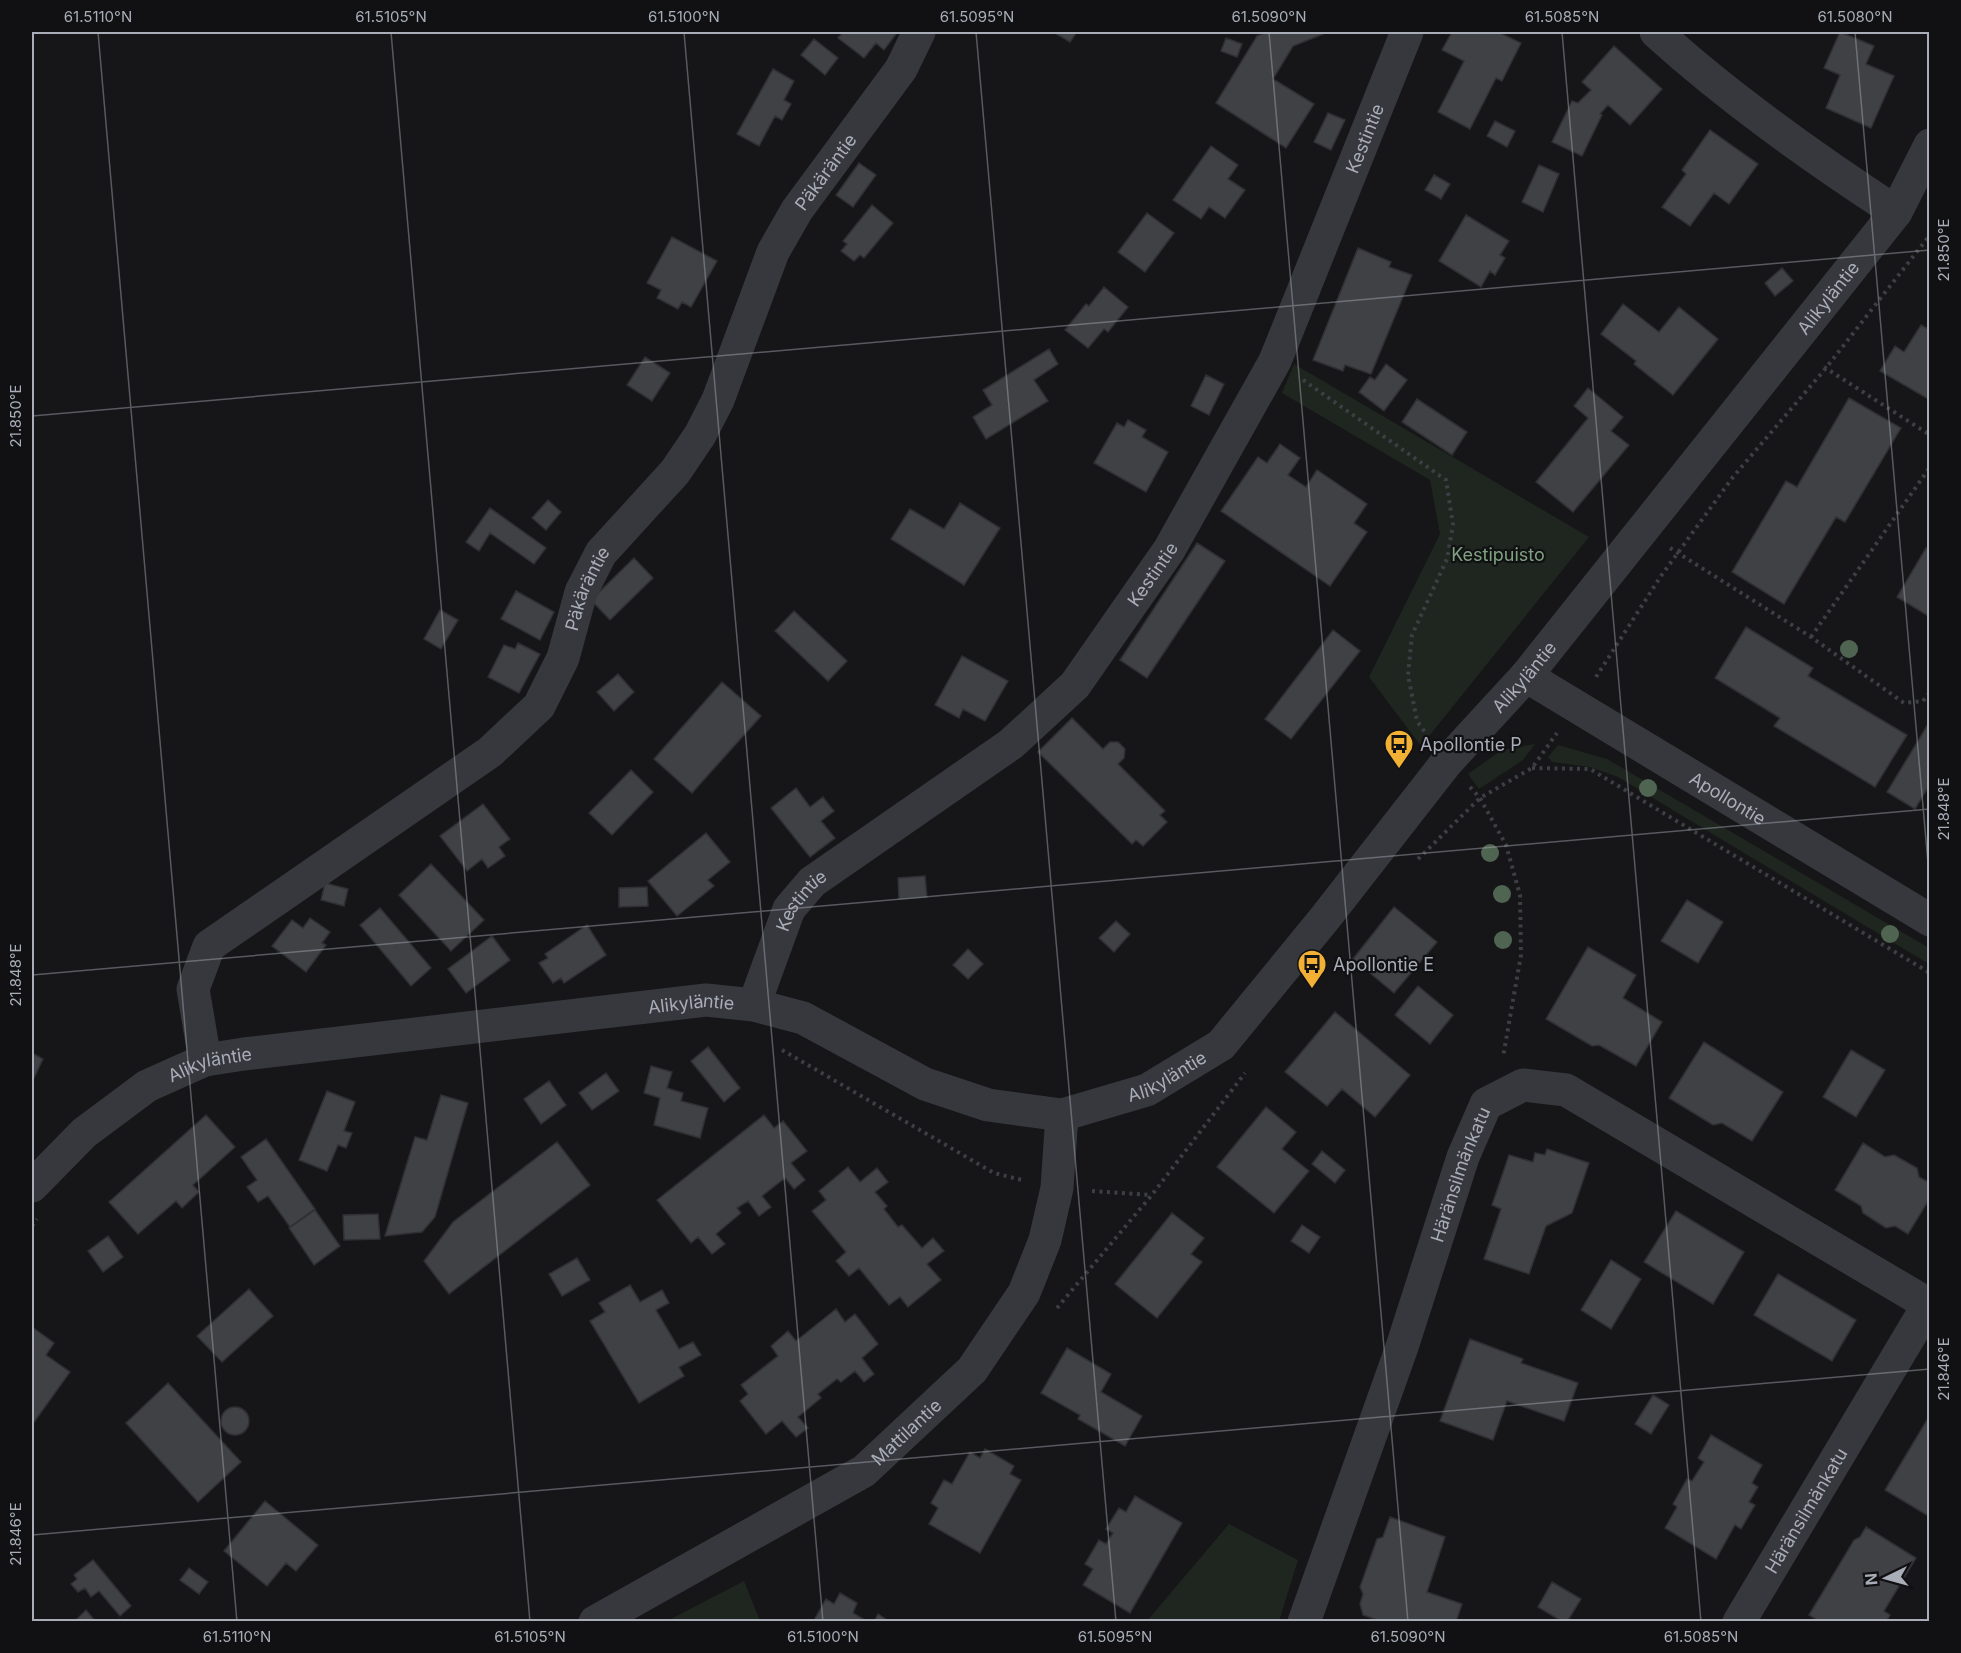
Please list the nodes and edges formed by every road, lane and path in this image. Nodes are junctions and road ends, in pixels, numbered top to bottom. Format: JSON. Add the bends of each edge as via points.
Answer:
{"nodes":[{"id":1,"x":919,"y":32,"type":"edge"},
{"id":2,"x":1407,"y":32,"type":"edge"},
{"id":3,"x":1656,"y":32,"type":"edge"},
{"id":4,"x":1929,"y":145,"type":"edge"},
{"id":5,"x":1896,"y":212,"type":"junction"},
{"id":6,"x":1791,"y":343,"type":"junction"},
{"id":7,"x":1275,"y":361,"type":"junction"},
{"id":8,"x":1929,"y":435,"type":"edge"},
{"id":9,"x":1929,"y":467,"type":"edge"},
{"id":10,"x":1642,"y":530,"type":"junction"},
{"id":11,"x":1811,"y":637,"type":"junction"},
{"id":12,"x":1526,"y":676,"type":"junction"},
{"id":13,"x":1929,"y":692,"type":"edge"},
{"id":14,"x":1446,"y":763,"type":"junction"},
{"id":15,"x":1532,"y":768,"type":"dead end"},
{"id":16,"x":1929,"y":920,"type":"edge"},
{"id":17,"x":1929,"y":973,"type":"edge"},
{"id":18,"x":754,"y":1005,"type":"junction"},
{"id":19,"x":772,"y":1045,"type":"dead end"},
{"id":20,"x":205,"y":1060,"type":"junction"},
{"id":21,"x":1496,"y":1099,"type":"junction"},
{"id":22,"x":1062,"y":1115,"type":"junction"},
{"id":23,"x":1057,"y":1188,"type":"junction"},
{"id":24,"x":1151,"y":1196,"type":"dead end"},
{"id":25,"x":37,"y":1200,"type":"edge"},
{"id":26,"x":32,"y":1226,"type":"edge"},
{"id":27,"x":1929,"y":1303,"type":"edge"},
{"id":28,"x":595,"y":1622,"type":"edge"},
{"id":29,"x":1304,"y":1622,"type":"edge"},
{"id":30,"x":1739,"y":1622,"type":"edge"}],
"edges":[{"from":1,"to":20,"type":"street","name":"Päkäräntie","via":[[901,69],[797,210],[773,252],[718,400],[700,435],[675,472],[601,553],[580,592],[564,658],[539,706],[490,752],[209,946],[193,989]]},
{"from":2,"to":7,"type":"street","name":"Kestintie"},
{"from":3,"to":5,"type":"street","via":[[1699,70],[1835,172]]},
{"from":4,"to":5,"type":"street","name":"Alikyläntie"},
{"from":5,"to":6,"type":"street","name":"Alikyläntie"},
{"from":6,"to":8,"type":"path"},
{"from":6,"to":10,"type":"street","name":"Alikyläntie"},
{"from":7,"to":14,"type":"path","via":[[1446,480],[1453,525],[1447,559],[1412,635],[1408,675],[1417,721]]},
{"from":7,"to":18,"type":"street","name":"Kestintie","via":[[1169,550],[1075,685],[1011,744],[812,882],[789,909]]},
{"from":9,"to":11,"type":"path"},
{"from":10,"to":11,"type":"path"},
{"from":10,"to":12,"type":"street","name":"Alikyläntie"},
{"from":11,"to":13,"type":"path","via":[[1904,703],[1923,701]]},
{"from":12,"to":14,"type":"street","name":"Alikyläntie"},
{"from":12,"to":16,"type":"street","name":"Apollontie"},
{"from":14,"to":21,"type":"path","via":[[1480,798],[1506,845],[1520,895],[1521,955]]},
{"from":14,"to":22,"type":"street","name":"Alikyläntie","via":[[1221,1045],[1147,1090]]},
{"from":15,"to":17,"type":"path","via":[[1590,769]]},
{"from":18,"to":20,"type":"street","name":"Alikyläntie","via":[[706,1000]]},
{"from":18,"to":22,"type":"street","name":"Alikyläntie","via":[[803,1018],[925,1084],[988,1105]]},
{"from":19,"to":23,"type":"path","via":[[994,1173]]},
{"from":20,"to":25,"type":"street","name":"Alikyläntie","via":[[147,1086],[84,1132]]},
{"from":21,"to":27,"type":"street","name":"Häränsilmänkatu","via":[[1523,1085],[1566,1090]]},
{"from":21,"to":29,"type":"street","name":"Häränsilmänkatu","via":[[1486,1104],[1463,1157],[1402,1347]]},
{"from":22,"to":23,"type":"street","name":"Mattilantie"},
{"from":23,"to":24,"type":"path"},
{"from":23,"to":28,"type":"street","name":"Mattilantie","via":[[1045,1240],[1024,1293],[964,1378],[864,1471]]},
{"from":25,"to":26,"type":"path"},
{"from":27,"to":30,"type":"street","name":"Häränsilmänkatu"}]}
